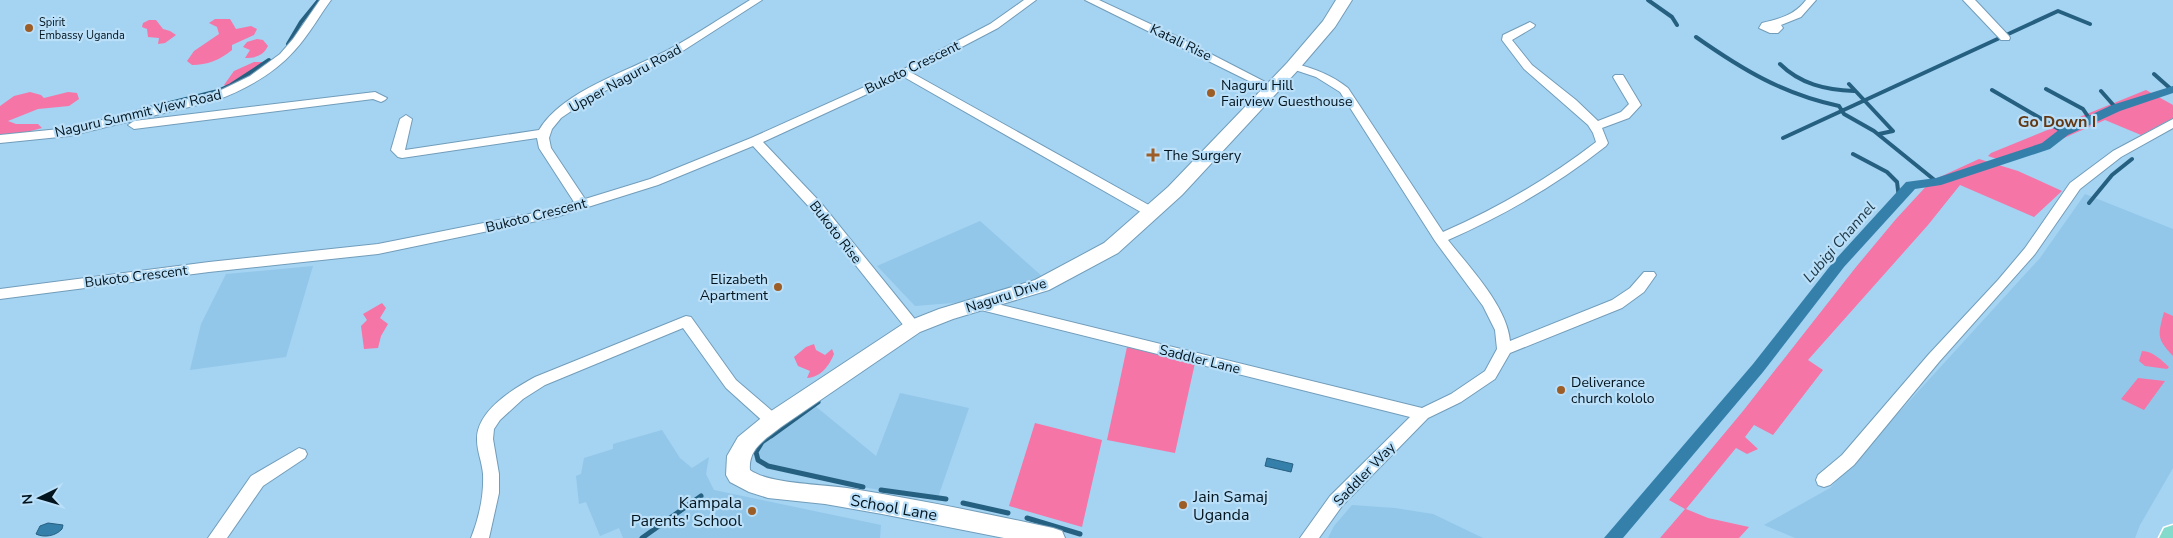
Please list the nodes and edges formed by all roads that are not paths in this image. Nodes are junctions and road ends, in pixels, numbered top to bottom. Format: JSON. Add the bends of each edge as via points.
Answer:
{"nodes":[{"id":1,"x":326,"y":0,"type":"edge"},
{"id":2,"x":757,"y":0,"type":"edge"},
{"id":3,"x":1031,"y":0,"type":"edge"},
{"id":4,"x":1090,"y":0,"type":"edge"},
{"id":5,"x":1344,"y":0,"type":"edge"},
{"id":6,"x":1811,"y":0,"type":"edge"},
{"id":7,"x":1968,"y":0,"type":"edge"},
{"id":8,"x":1530,"y":25,"type":"dead end"},
{"id":9,"x":1775,"y":25,"type":"dead end"},
{"id":10,"x":2005,"y":38,"type":"dead end"},
{"id":11,"x":1293,"y":66,"type":"junction"},
{"id":12,"x":904,"y":73,"type":"junction"},
{"id":13,"x":1619,"y":77,"type":"dead end"},
{"id":14,"x":1271,"y":88,"type":"junction"},
{"id":15,"x":382,"y":98,"type":"dead end"},
{"id":16,"x":406,"y":118,"type":"dead end"},
{"id":17,"x":2173,"y":123,"type":"edge"},
{"id":18,"x":1596,"y":126,"type":"junction"},
{"id":19,"x":69,"y":132,"type":"junction"},
{"id":20,"x":544,"y":133,"type":"junction"},
{"id":21,"x":0,"y":139,"type":"edge"},
{"id":22,"x":755,"y":141,"type":"junction"},
{"id":23,"x":582,"y":204,"type":"junction"},
{"id":24,"x":1151,"y":212,"type":"junction"},
{"id":25,"x":1440,"y":238,"type":"junction"},
{"id":26,"x":1649,"y":275,"type":"dead end"},
{"id":27,"x":0,"y":294,"type":"edge"},
{"id":28,"x":978,"y":304,"type":"junction"},
{"id":29,"x":912,"y":327,"type":"junction"},
{"id":30,"x":1504,"y":349,"type":"junction"},
{"id":31,"x":1423,"y":414,"type":"junction"},
{"id":32,"x":773,"y":421,"type":"junction"},
{"id":33,"x":299,"y":454,"type":"dead end"},
{"id":34,"x":737,"y":470,"type":"joint"},
{"id":35,"x":1824,"y":480,"type":"dead end"},
{"id":36,"x":216,"y":538,"type":"edge"},
{"id":37,"x":480,"y":538,"type":"edge"},
{"id":38,"x":1053,"y":538,"type":"edge"},
{"id":39,"x":1309,"y":538,"type":"edge"}],
"edges":[{"from":1,"to":19,"type":"street","name":"Naguru Summit View Road","via":[[314,12],[293,46],[274,64],[229,92]]},
{"from":2,"to":20,"type":"street","name":"Upper Naguru Road","via":[[664,57],[578,101]]},
{"from":3,"to":12,"type":"street","name":"Bukoto Crescent","via":[[994,26]]},
{"from":4,"to":14,"type":"street","name":"Katali Rise"},
{"from":5,"to":11,"type":"street","name":"Naguru Drive","via":[[1329,24]]},
{"from":6,"to":9,"type":"street","via":[[1802,12]]},
{"from":7,"to":10,"type":"street"},
{"from":8,"to":18,"type":"street","via":[[1507,37],[1507,40],[1529,69]]},
{"from":11,"to":14,"type":"street","name":"Naguru Drive"},
{"from":11,"to":25,"type":"street","via":[[1333,80],[1344,90]]},
{"from":12,"to":22,"type":"street","name":"Bukoto Crescent"},
{"from":12,"to":24,"type":"street"},
{"from":13,"to":18,"type":"street","via":[[1635,106],[1625,115]]},
{"from":14,"to":24,"type":"street","name":"Naguru Drive"},
{"from":15,"to":19,"type":"street","via":[[375,94]]},
{"from":16,"to":20,"type":"street","via":[[397,150],[402,154]]},
{"from":17,"to":35,"type":"street","via":[[2117,154],[2075,186],[2004,283],[1848,460]]},
{"from":18,"to":25,"type":"street","via":[[1602,143],[1573,167],[1477,223]]},
{"from":19,"to":21,"type":"street","name":"Naguru Summit View Road"},
{"from":20,"to":23,"type":"street","via":[[545,148]]},
{"from":22,"to":23,"type":"street","name":"Bukoto Crescent","via":[[654,182]]},
{"from":22,"to":29,"type":"street","name":"Bukoto Rise","via":[[816,206]]},
{"from":23,"to":27,"type":"street","name":"Bukoto Crescent","via":[[541,216],[378,249]]},
{"from":24,"to":28,"type":"street","name":"Naguru Drive","via":[[1111,248],[1077,268],[1042,285]]},
{"from":25,"to":30,"type":"street","via":[[1489,304],[1502,330]]},
{"from":26,"to":30,"type":"street","via":[[1630,297],[1617,304]]},
{"from":28,"to":29,"type":"street","name":"Naguru Drive"},
{"from":28,"to":31,"type":"street","name":"Saddler Lane"},
{"from":29,"to":32,"type":"street","name":"Naguru Drive"},
{"from":30,"to":31,"type":"street","name":"Saddler Way","via":[[1490,375],[1456,398]]},
{"from":31,"to":39,"type":"street","name":"Saddler Way","via":[[1336,501]]},
{"from":32,"to":34,"type":"street","name":"Naguru Drive","via":[[742,448],[737,456]]},
{"from":32,"to":37,"type":"street","via":[[731,384],[686,321],[665,329],[540,381],[524,390],[486,426],[490,488]]},
{"from":33,"to":36,"type":"street","via":[[256,481]]},
{"from":34,"to":38,"type":"street","name":"School Lane","via":[[746,482],[760,486],[823,494]]}]}
